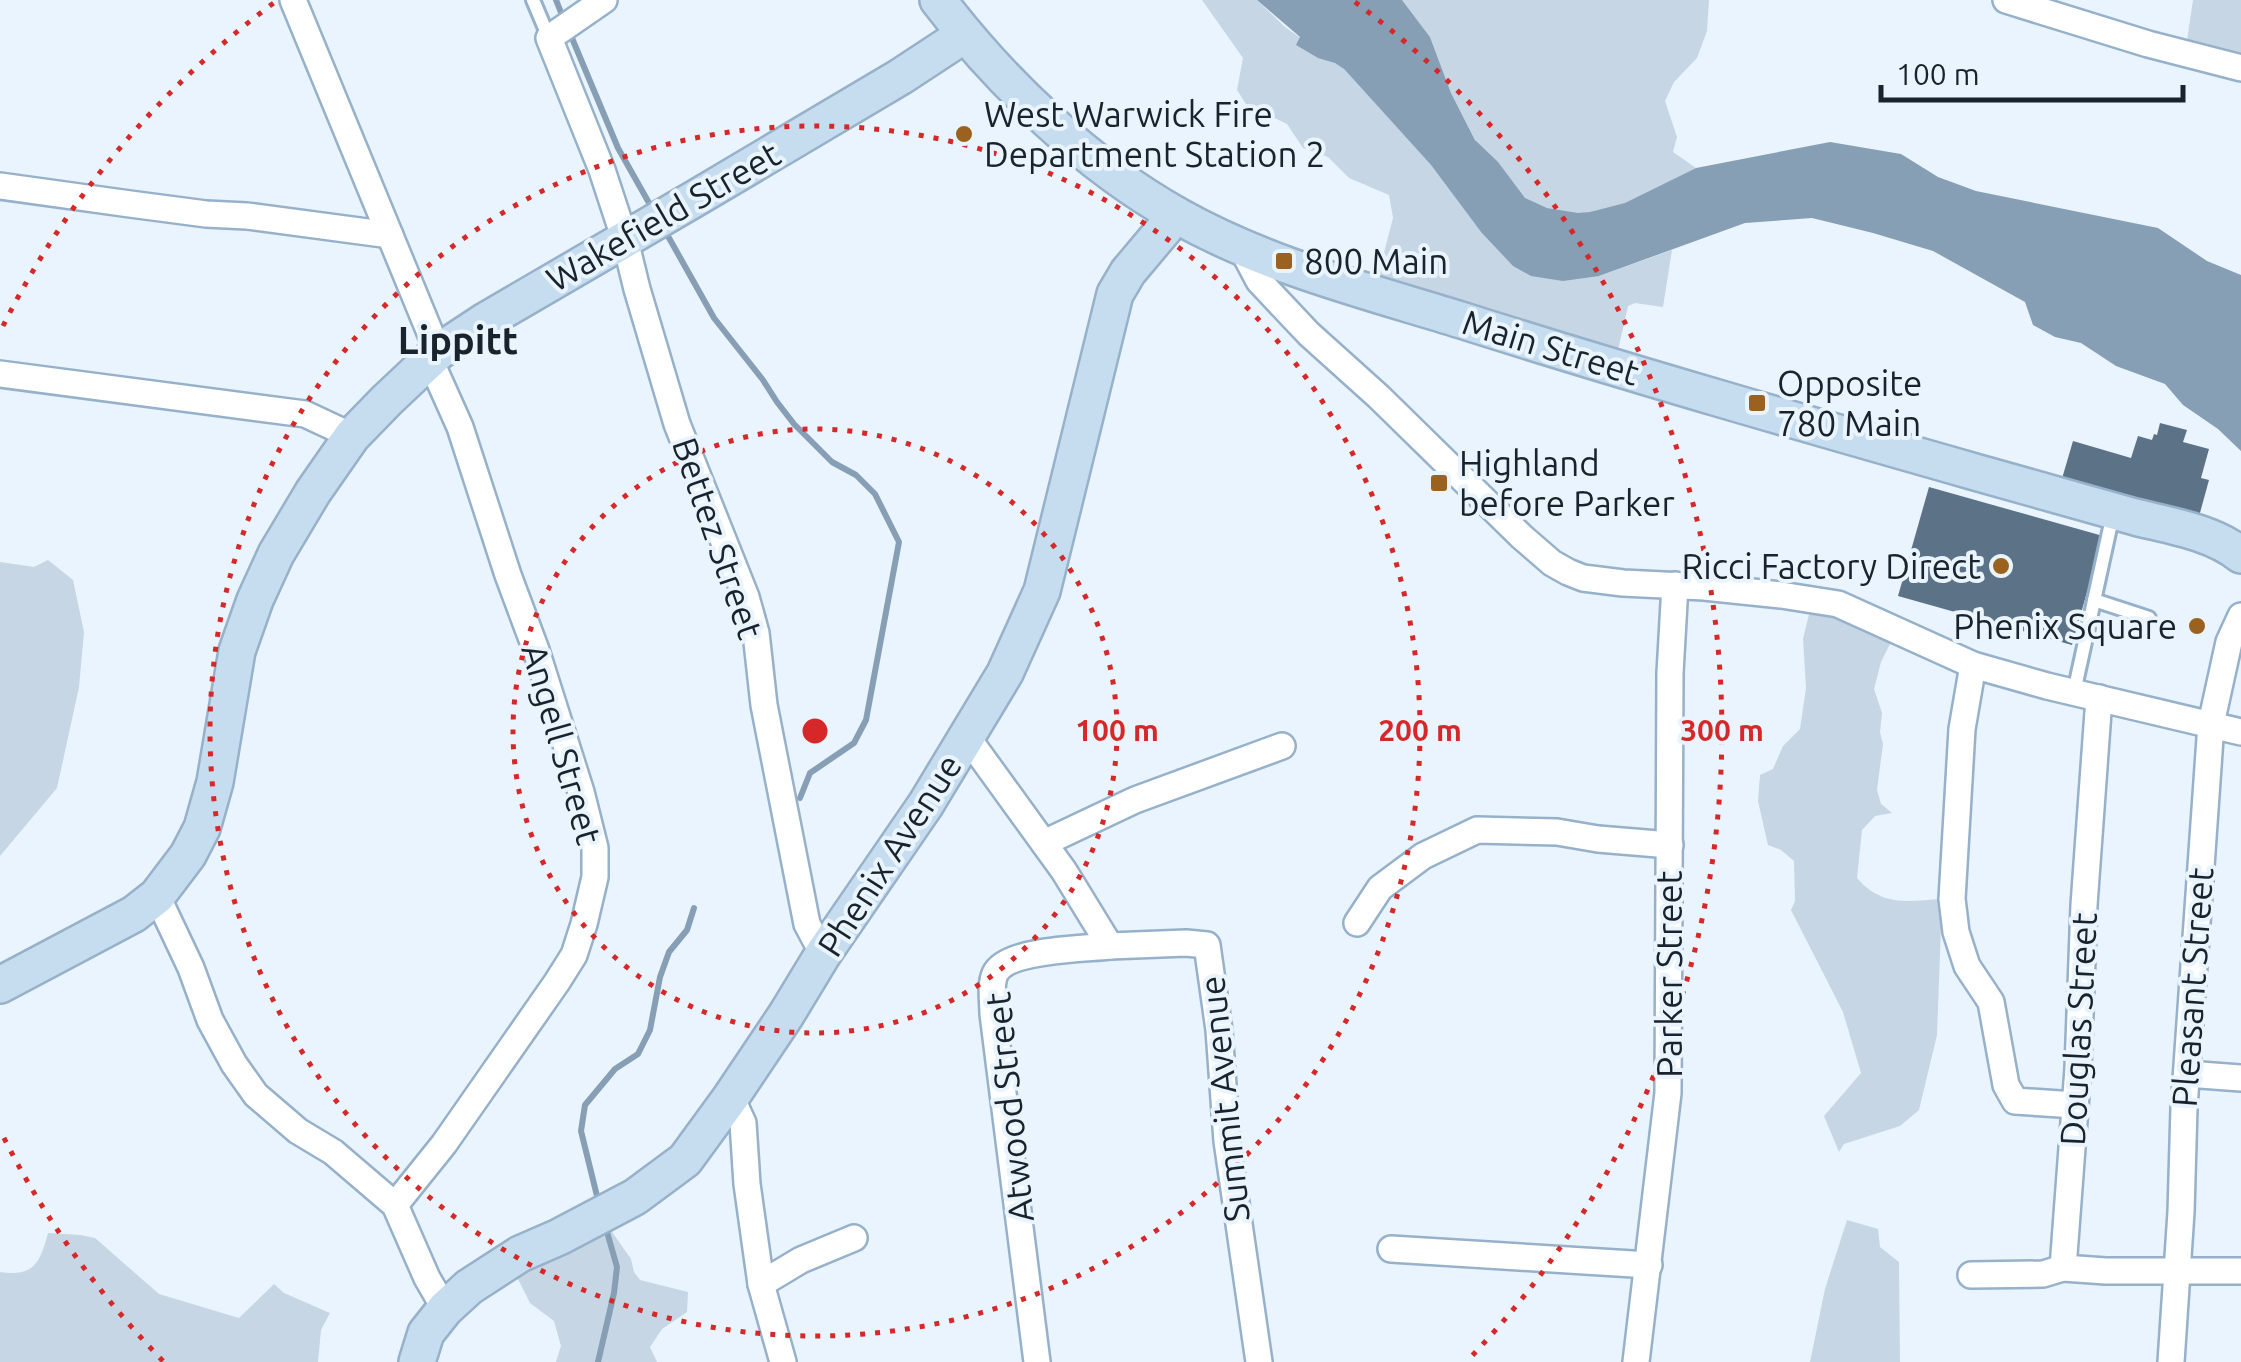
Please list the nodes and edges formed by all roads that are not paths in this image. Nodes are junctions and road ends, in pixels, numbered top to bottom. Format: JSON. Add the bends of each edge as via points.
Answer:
{"nodes":[{"id":1,"x":293,"y":0,"type":"edge"},
{"id":2,"x":533,"y":0,"type":"edge"},
{"id":3,"x":604,"y":0,"type":"edge"},
{"id":4,"x":938,"y":0,"type":"edge"},
{"id":5,"x":2006,"y":0,"type":"edge"},
{"id":6,"x":964,"y":35,"type":"junction"},
{"id":7,"x":550,"y":38,"type":"junction"},
{"id":8,"x":2241,"y":68,"type":"edge"},
{"id":9,"x":0,"y":186,"type":"edge"},
{"id":10,"x":1176,"y":215,"type":"junction"},
{"id":11,"x":390,"y":235,"type":"junction"},
{"id":12,"x":626,"y":240,"type":"junction"},
{"id":13,"x":1242,"y":249,"type":"junction"},
{"id":14,"x":434,"y":356,"type":"junction"},
{"id":15,"x":0,"y":374,"type":"edge"},
{"id":16,"x":352,"y":436,"type":"junction"},
{"id":17,"x":2114,"y":511,"type":"junction"},
{"id":18,"x":2241,"y":555,"type":"edge"},
{"id":19,"x":1675,"y":585,"type":"junction"},
{"id":20,"x":2094,"y":600,"type":"junction"},
{"id":21,"x":2241,"y":616,"type":"edge"},
{"id":22,"x":2149,"y":618,"type":"dead end"},
{"id":23,"x":1972,"y":664,"type":"junction"},
{"id":24,"x":2087,"y":695,"type":"junction"},
{"id":25,"x":2212,"y":724,"type":"junction"},
{"id":26,"x":2241,"y":732,"type":"edge"},
{"id":27,"x":967,"y":737,"type":"junction"},
{"id":28,"x":1282,"y":746,"type":"dead end"},
{"id":29,"x":1044,"y":843,"type":"junction"},
{"id":30,"x":1670,"y":845,"type":"junction"},
{"id":31,"x":157,"y":896,"type":"junction"},
{"id":32,"x":1358,"y":924,"type":"dead end"},
{"id":33,"x":1110,"y":946,"type":"junction"},
{"id":34,"x":823,"y":954,"type":"junction"},
{"id":35,"x":0,"y":985,"type":"edge"},
{"id":36,"x":2186,"y":1074,"type":"junction"},
{"id":37,"x":2241,"y":1078,"type":"edge"},
{"id":38,"x":731,"y":1096,"type":"junction"},
{"id":39,"x":2075,"y":1105,"type":"junction"},
{"id":40,"x":395,"y":1206,"type":"junction"},
{"id":41,"x":854,"y":1238,"type":"dead end"},
{"id":42,"x":1391,"y":1249,"type":"dead end"},
{"id":43,"x":1650,"y":1265,"type":"junction"},
{"id":44,"x":2063,"y":1268,"type":"junction"},
{"id":45,"x":2175,"y":1271,"type":"junction"},
{"id":46,"x":2241,"y":1271,"type":"edge"},
{"id":47,"x":1971,"y":1275,"type":"dead end"},
{"id":48,"x":761,"y":1284,"type":"junction"},
{"id":49,"x":445,"y":1309,"type":"junction"},
{"id":50,"x":418,"y":1362,"type":"edge"},
{"id":51,"x":783,"y":1362,"type":"edge"},
{"id":52,"x":1037,"y":1362,"type":"edge"},
{"id":53,"x":1258,"y":1362,"type":"edge"},
{"id":54,"x":1636,"y":1362,"type":"edge"},
{"id":55,"x":2171,"y":1362,"type":"edge"}],
"edges":[{"from":1,"to":11,"type":"street","name":"Angell Street"},
{"from":2,"to":7,"type":"lane"},
{"from":3,"to":7,"type":"street"},
{"from":4,"to":6,"type":"main road","name":"Main Street"},
{"from":5,"to":8,"type":"street"},
{"from":6,"to":10,"type":"main road","name":"Main Street","via":[[1080,148]]},
{"from":6,"to":12,"type":"main road","name":"Wakefield Street"},
{"from":7,"to":12,"type":"street","name":"Bettez Street"},
{"from":9,"to":11,"type":"street"},
{"from":10,"to":13,"type":"main road","name":"Main Street"},
{"from":10,"to":27,"type":"main road","name":"Phenix Avenue","via":[[1116,294],[1042,592]]},
{"from":11,"to":14,"type":"street","name":"Angell Street"},
{"from":12,"to":14,"type":"main road","name":"Wakefield Street"},
{"from":12,"to":34,"type":"street","name":"Bettez Street","via":[[678,424],[746,596],[804,907]]},
{"from":13,"to":17,"type":"main road","name":"Main Street","via":[[1360,292]]},
{"from":13,"to":19,"type":"street","via":[[1259,281],[1309,334],[1552,564],[1583,578]]},
{"from":14,"to":16,"type":"main road","name":"Wakefield Street"},
{"from":14,"to":40,"type":"street","name":"Angell Street","via":[[581,792],[596,848],[596,877],[574,955]]},
{"from":15,"to":16,"type":"street","via":[[306,414]]},
{"from":16,"to":31,"type":"main road","name":"Wakefield Street","via":[[276,554],[255,600],[237,650],[202,828]]},
{"from":17,"to":18,"type":"main road","name":"Main Street","via":[[2227,544]]},
{"from":17,"to":20,"type":"lane"},
{"from":19,"to":23,"type":"street","via":[[1838,604]]},
{"from":19,"to":30,"type":"street","name":"Parker Street"},
{"from":20,"to":22,"type":"lane"},
{"from":20,"to":24,"type":"lane"},
{"from":21,"to":25,"type":"street","name":"Pleasant Street"},
{"from":23,"to":24,"type":"street"},
{"from":23,"to":39,"type":"street","via":[[1955,835],[1956,932],[1967,966],[1991,1002],[2006,1086],[2015,1101]]},
{"from":24,"to":25,"type":"street"},
{"from":24,"to":39,"type":"street","name":"Douglas Street"},
{"from":25,"to":26,"type":"street"},
{"from":25,"to":36,"type":"street","name":"Pleasant Street"},
{"from":27,"to":29,"type":"street"},
{"from":27,"to":34,"type":"main road","name":"Phenix Avenue"},
{"from":28,"to":29,"type":"street","via":[[1135,800]]},
{"from":29,"to":33,"type":"street"},
{"from":30,"to":32,"type":"street","via":[[1477,830],[1423,856],[1380,888]]},
{"from":30,"to":43,"type":"street","name":"Parker Street","via":[[1668,1093]]},
{"from":31,"to":35,"type":"main road","name":"Wakefield Street"},
{"from":31,"to":40,"type":"street","via":[[210,1020],[256,1095]]},
{"from":33,"to":52,"type":"street","name":"Atwood Street","via":[[1024,955],[1003,962],[995,973],[993,1014]]},
{"from":33,"to":53,"type":"street","name":"Summit Avenue","via":[[1207,945]]},
{"from":34,"to":38,"type":"main road","name":"Phenix Avenue"},
{"from":36,"to":37,"type":"street"},
{"from":36,"to":45,"type":"street","name":"Pleasant Street"},
{"from":38,"to":48,"type":"street","via":[[743,1123]]},
{"from":38,"to":49,"type":"main road","name":"Phenix Avenue","via":[[685,1160],[658,1181],[489,1272]]},
{"from":39,"to":44,"type":"street","name":"Douglas Street"},
{"from":40,"to":49,"type":"street"},
{"from":41,"to":48,"type":"street"},
{"from":42,"to":43,"type":"street"},
{"from":43,"to":54,"type":"street","name":"Parker Street"},
{"from":44,"to":45,"type":"street"},
{"from":44,"to":47,"type":"street"},
{"from":45,"to":46,"type":"street"},
{"from":45,"to":55,"type":"street","name":"Pleasant Street"},
{"from":48,"to":51,"type":"street"},
{"from":49,"to":50,"type":"main road","name":"Phenix Avenue","via":[[426,1334]]}]}
